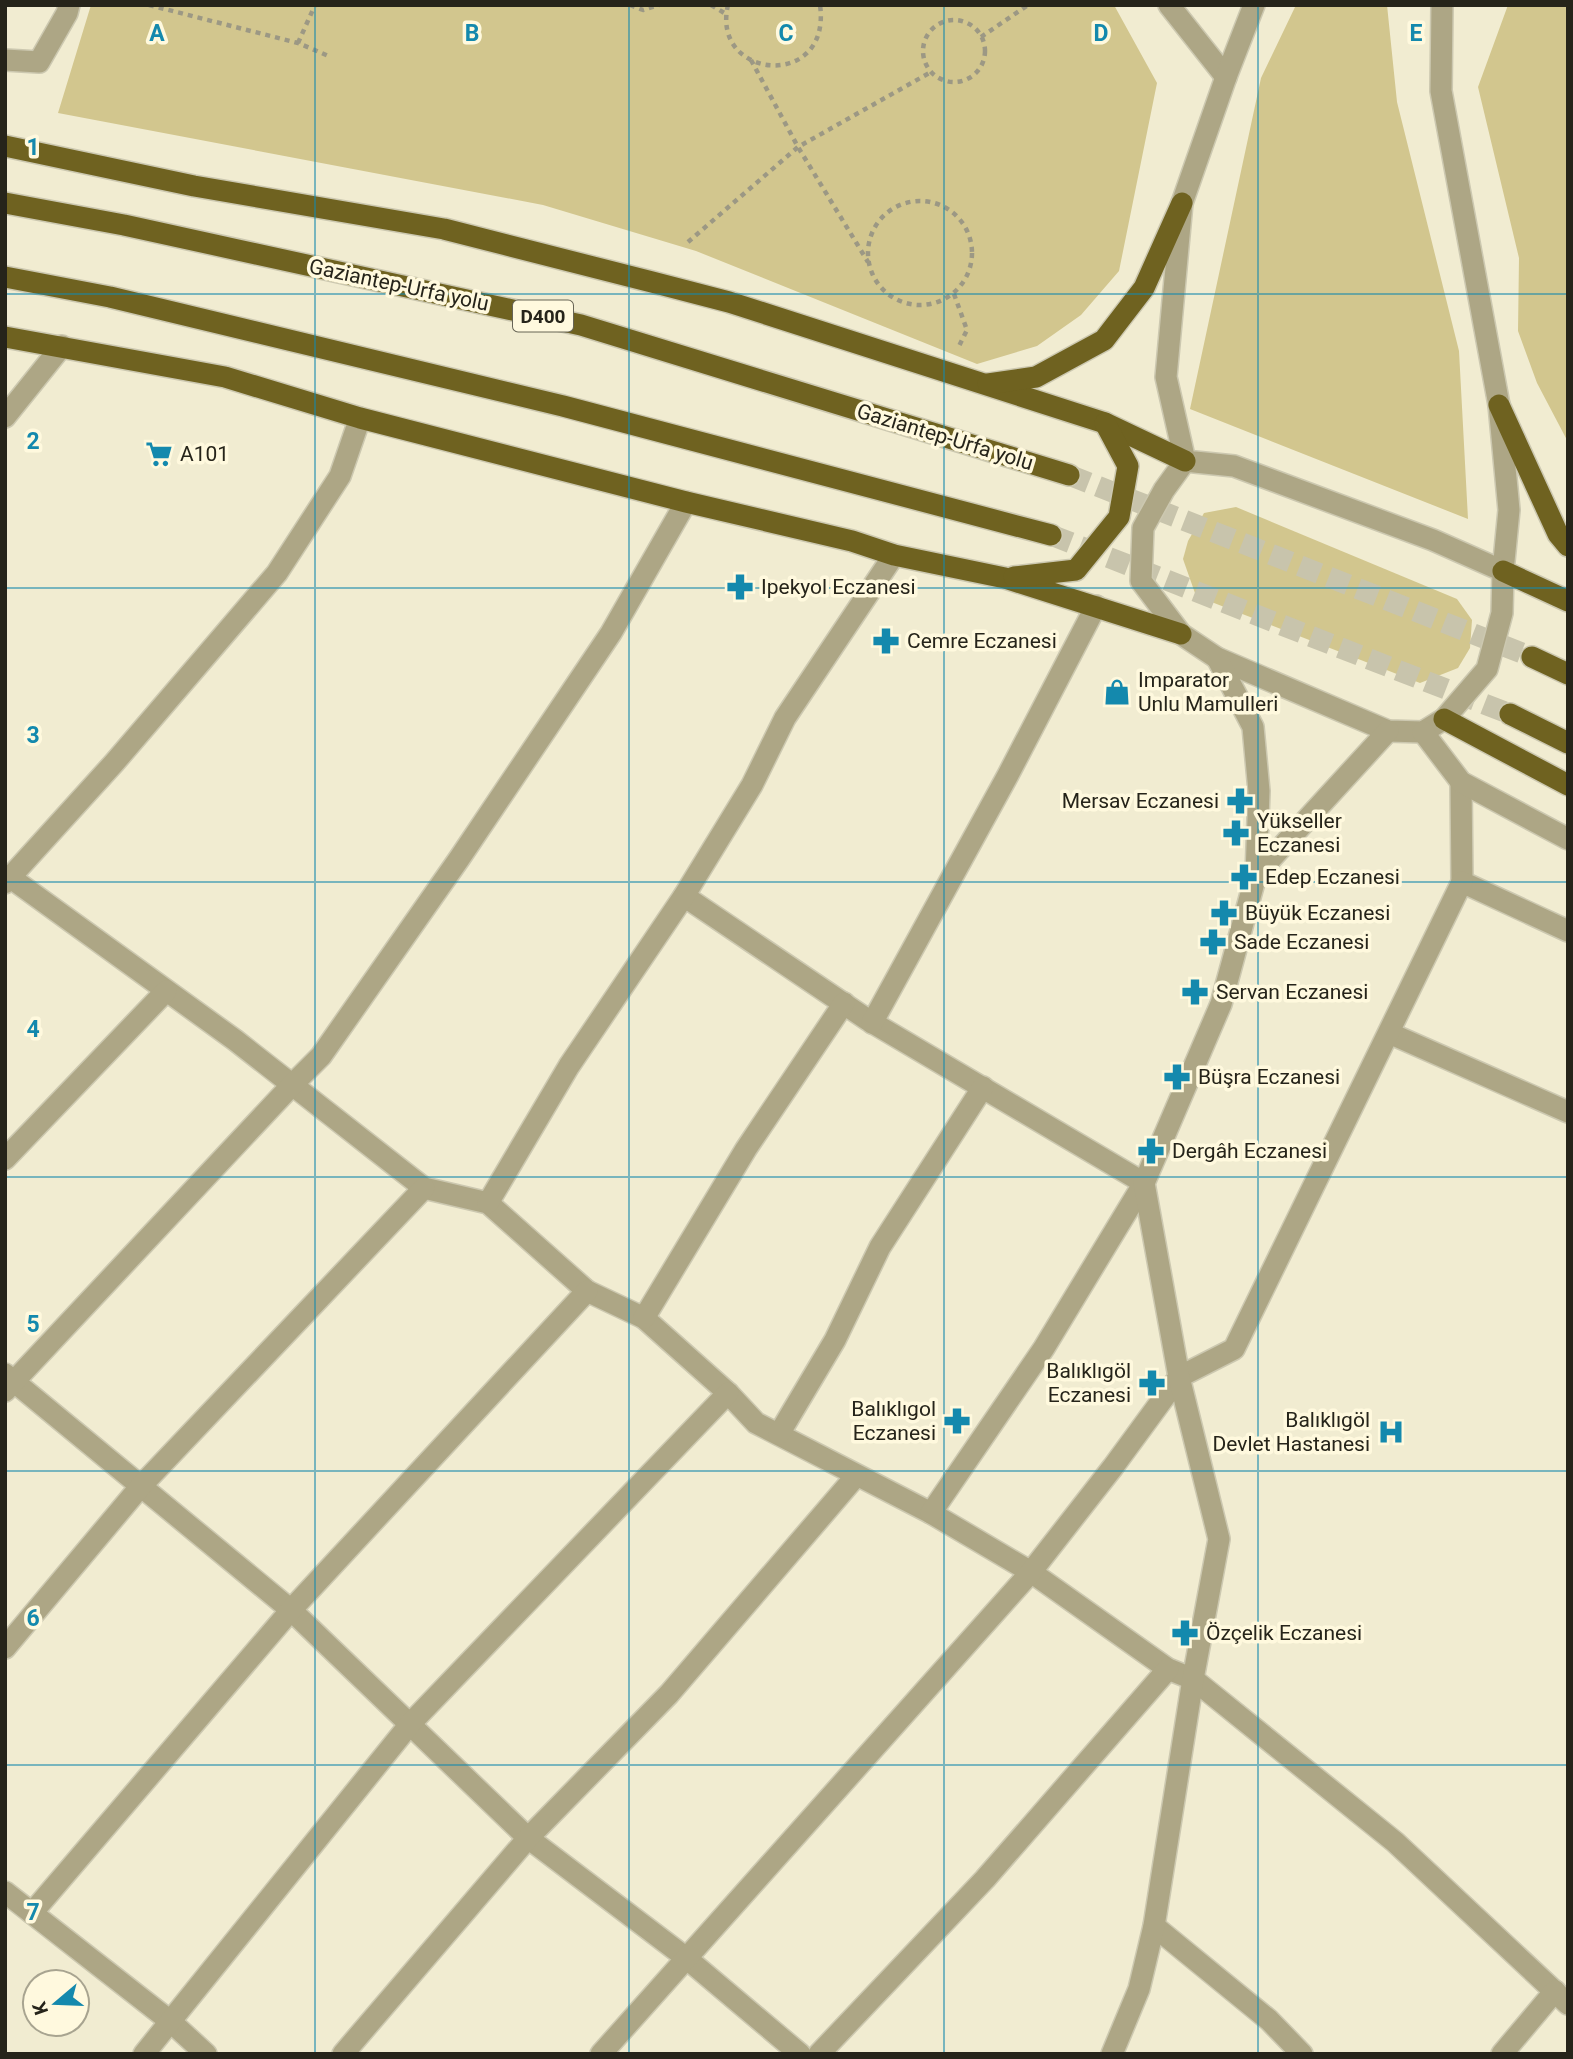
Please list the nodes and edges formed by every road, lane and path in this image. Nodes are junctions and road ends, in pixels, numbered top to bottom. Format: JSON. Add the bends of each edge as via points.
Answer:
{"nodes":[{"id":1,"x":69,"y":5,"type":"edge"},
{"id":2,"x":149,"y":5,"type":"edge"},
{"id":3,"x":315,"y":5,"type":"edge"},
{"id":4,"x":630,"y":5,"type":"edge"},
{"id":5,"x":659,"y":5,"type":"edge"},
{"id":6,"x":710,"y":5,"type":"edge"},
{"id":7,"x":728,"y":5,"type":"edge"},
{"id":8,"x":820,"y":5,"type":"edge"},
{"id":9,"x":1028,"y":5,"type":"edge"},
{"id":10,"x":1169,"y":5,"type":"edge"},
{"id":11,"x":1254,"y":5,"type":"edge"},
{"id":12,"x":1446,"y":7,"type":"edge"},
{"id":13,"x":726,"y":15,"type":"junction"},
{"id":14,"x":981,"y":37,"type":"junction"},
{"id":15,"x":298,"y":43,"type":"junction"},
{"id":16,"x":331,"y":57,"type":"dead end"},
{"id":17,"x":5,"y":60,"type":"edge"},
{"id":18,"x":751,"y":60,"type":"junction"},
{"id":19,"x":931,"y":72,"type":"junction"},
{"id":20,"x":1226,"y":77,"type":"junction"},
{"id":21,"x":5,"y":145,"type":"edge"},
{"id":22,"x":798,"y":148,"type":"junction"},
{"id":23,"x":5,"y":203,"type":"edge"},
{"id":24,"x":1182,"y":203,"type":"junction"},
{"id":25,"x":688,"y":242,"type":"dead end"},
{"id":26,"x":869,"y":265,"type":"junction"},
{"id":27,"x":5,"y":277,"type":"edge"},
{"id":28,"x":954,"y":294,"type":"junction"},
{"id":29,"x":5,"y":337,"type":"edge"},
{"id":30,"x":62,"y":346,"type":"junction"},
{"id":31,"x":945,"y":373,"type":"junction"},
{"id":32,"x":982,"y":385,"type":"junction"},
{"id":33,"x":1499,"y":405,"type":"junction"},
{"id":34,"x":5,"y":417,"type":"edge"},
{"id":35,"x":360,"y":418,"type":"junction"},
{"id":36,"x":1105,"y":423,"type":"junction"},
{"id":37,"x":1185,"y":461,"type":"junction"},
{"id":38,"x":1069,"y":475,"type":"tunnel mouth"},
{"id":39,"x":686,"y":502,"type":"junction"},
{"id":40,"x":1051,"y":535,"type":"tunnel mouth"},
{"id":41,"x":1568,"y":546,"type":"edge"},
{"id":42,"x":894,"y":555,"type":"junction"},
{"id":43,"x":1503,"y":571,"type":"junction"},
{"id":44,"x":1005,"y":579,"type":"junction"},
{"id":45,"x":1568,"y":601,"type":"edge"},
{"id":46,"x":1096,"y":606,"type":"junction"},
{"id":47,"x":1181,"y":634,"type":"junction"},
{"id":48,"x":1532,"y":657,"type":"tunnel mouth"},
{"id":49,"x":1217,"y":658,"type":"junction"},
{"id":50,"x":1568,"y":674,"type":"edge"},
{"id":51,"x":1510,"y":714,"type":"tunnel mouth"},
{"id":52,"x":1444,"y":719,"type":"junction"},
{"id":53,"x":1388,"y":731,"type":"junction"},
{"id":54,"x":1423,"y":732,"type":"junction"},
{"id":55,"x":1568,"y":743,"type":"edge"},
{"id":56,"x":1461,"y":782,"type":"junction"},
{"id":57,"x":1568,"y":785,"type":"edge"},
{"id":58,"x":1568,"y":839,"type":"edge"},
{"id":59,"x":1256,"y":875,"type":"junction"},
{"id":60,"x":8,"y":881,"type":"edge"},
{"id":61,"x":1462,"y":882,"type":"junction"},
{"id":62,"x":684,"y":896,"type":"junction"},
{"id":63,"x":1568,"y":931,"type":"edge"},
{"id":64,"x":166,"y":990,"type":"junction"},
{"id":65,"x":844,"y":1003,"type":"junction"},
{"id":66,"x":873,"y":1023,"type":"junction"},
{"id":67,"x":1389,"y":1033,"type":"junction"},
{"id":68,"x":291,"y":1086,"type":"junction"},
{"id":69,"x":984,"y":1087,"type":"junction"},
{"id":70,"x":1568,"y":1112,"type":"edge"},
{"id":71,"x":5,"y":1159,"type":"edge"},
{"id":72,"x":1144,"y":1183,"type":"junction"},
{"id":73,"x":424,"y":1188,"type":"junction"},
{"id":74,"x":488,"y":1203,"type":"junction"},
{"id":75,"x":587,"y":1291,"type":"junction"},
{"id":76,"x":644,"y":1318,"type":"junction"},
{"id":77,"x":1179,"y":1377,"type":"junction"},
{"id":78,"x":8,"y":1382,"type":"edge"},
{"id":79,"x":728,"y":1394,"type":"junction"},
{"id":80,"x":779,"y":1433,"type":"junction"},
{"id":81,"x":856,"y":1476,"type":"junction"},
{"id":82,"x":140,"y":1487,"type":"junction"},
{"id":83,"x":931,"y":1513,"type":"junction"},
{"id":84,"x":1031,"y":1572,"type":"junction"},
{"id":85,"x":290,"y":1610,"type":"junction"},
{"id":86,"x":5,"y":1648,"type":"edge"},
{"id":87,"x":1168,"y":1669,"type":"junction"},
{"id":88,"x":1193,"y":1679,"type":"junction"},
{"id":89,"x":410,"y":1724,"type":"junction"},
{"id":90,"x":528,"y":1838,"type":"junction"},
{"id":91,"x":5,"y":1892,"type":"edge"},
{"id":92,"x":32,"y":1913,"type":"junction"},
{"id":93,"x":1154,"y":1926,"type":"junction"},
{"id":94,"x":685,"y":1957,"type":"junction"},
{"id":95,"x":1561,"y":1998,"type":"edge"},
{"id":96,"x":170,"y":2021,"type":"junction"},
{"id":97,"x":144,"y":2054,"type":"edge"},
{"id":98,"x":206,"y":2054,"type":"edge"},
{"id":99,"x":343,"y":2054,"type":"edge"},
{"id":100,"x":601,"y":2054,"type":"edge"},
{"id":101,"x":800,"y":2054,"type":"edge"},
{"id":102,"x":819,"y":2054,"type":"edge"},
{"id":103,"x":1112,"y":2054,"type":"edge"},
{"id":104,"x":1302,"y":2054,"type":"edge"},
{"id":105,"x":1502,"y":2054,"type":"edge"}],
"edges":[{"from":1,"to":17,"type":"street","via":[[39,62]]},
{"from":2,"to":15,"type":"path"},
{"from":3,"to":15,"type":"path"},
{"from":4,"to":5,"type":"path","via":[[643,10]]},
{"from":6,"to":13,"type":"path"},
{"from":7,"to":13,"type":"path"},
{"from":8,"to":18,"type":"path","via":[[820,34],[802,59],[773,67]]},
{"from":9,"to":14,"type":"path"},
{"from":10,"to":20,"type":"street"},
{"from":11,"to":20,"type":"street"},
{"from":12,"to":33,"type":"street","via":[[1441,91]]},
{"from":13,"to":18,"type":"path","via":[[734,45]]},
{"from":14,"to":19,"type":"path","via":[[984,57],[967,79],[948,81]]},
{"from":14,"to":19,"type":"path","via":[[959,20],[932,28],[923,54]]},
{"from":15,"to":16,"type":"path"},
{"from":18,"to":22,"type":"path"},
{"from":19,"to":22,"type":"path"},
{"from":20,"to":24,"type":"street"},
{"from":21,"to":31,"type":"highway","via":[[194,186],[444,229],[729,302]]},
{"from":22,"to":25,"type":"path"},
{"from":22,"to":26,"type":"path"},
{"from":23,"to":38,"type":"highway","name":"Gaziantep-Urfa yolu","number":"D400","via":[[581,325]]},
{"from":24,"to":32,"type":"highway","via":[[1144,288],[1104,340],[1036,377]]},
{"from":24,"to":37,"type":"street","via":[[1166,376]]},
{"from":26,"to":28,"type":"path","via":[[875,281],[903,303],[938,303]]},
{"from":26,"to":28,"type":"path","via":[[872,232],[887,213],[909,202],[942,206],[960,221],[972,245],[966,280]]},
{"from":27,"to":40,"type":"highway","via":[[110,297],[563,406]]},
{"from":28,"to":31,"type":"path","via":[[967,330]]},
{"from":29,"to":30,"type":"highway"},
{"from":30,"to":34,"type":"street"},
{"from":30,"to":35,"type":"highway","via":[[225,376]]},
{"from":31,"to":32,"type":"highway"},
{"from":32,"to":36,"type":"highway"},
{"from":33,"to":41,"type":"highway","via":[[1558,534]]},
{"from":33,"to":43,"type":"street","via":[[1508,510]]},
{"from":35,"to":39,"type":"highway"},
{"from":35,"to":60,"type":"street","via":[[340,476],[277,573]]},
{"from":36,"to":37,"type":"highway"},
{"from":36,"to":44,"type":"highway","via":[[1128,466],[1119,517],[1076,570]]},
{"from":37,"to":43,"type":"street","via":[[1234,466]]},
{"from":37,"to":47,"type":"street","via":[[1143,528],[1141,581]]},
{"from":39,"to":42,"type":"highway"},
{"from":39,"to":68,"type":"street","via":[[611,633],[467,848],[321,1056]]},
{"from":42,"to":44,"type":"highway"},
{"from":42,"to":62,"type":"street","via":[[785,718],[752,785]]},
{"from":43,"to":45,"type":"highway"},
{"from":43,"to":52,"type":"street","via":[[1502,613],[1487,668]]},
{"from":44,"to":46,"type":"highway"},
{"from":46,"to":47,"type":"highway"},
{"from":46,"to":66,"type":"street"},
{"from":47,"to":49,"type":"street"},
{"from":48,"to":50,"type":"highway"},
{"from":49,"to":53,"type":"street"},
{"from":49,"to":59,"type":"street","via":[[1253,727],[1259,791]]},
{"from":51,"to":55,"type":"highway"},
{"from":52,"to":54,"type":"street"},
{"from":52,"to":57,"type":"highway"},
{"from":53,"to":54,"type":"street"},
{"from":53,"to":59,"type":"street"},
{"from":54,"to":56,"type":"street"},
{"from":56,"to":58,"type":"street"},
{"from":56,"to":61,"type":"street"},
{"from":59,"to":72,"type":"street","via":[[1221,1004]]},
{"from":60,"to":64,"type":"street"},
{"from":61,"to":63,"type":"street"},
{"from":61,"to":67,"type":"street"},
{"from":62,"to":65,"type":"street"},
{"from":62,"to":74,"type":"street","via":[[569,1066]]},
{"from":64,"to":68,"type":"street"},
{"from":64,"to":71,"type":"street"},
{"from":65,"to":66,"type":"street"},
{"from":65,"to":76,"type":"street","via":[[746,1149]]},
{"from":66,"to":69,"type":"street"},
{"from":67,"to":70,"type":"street"},
{"from":67,"to":77,"type":"street","via":[[1234,1349]]},
{"from":68,"to":73,"type":"street"},
{"from":68,"to":78,"type":"street"},
{"from":69,"to":72,"type":"street"},
{"from":69,"to":80,"type":"street","via":[[880,1247],[835,1340]]},
{"from":72,"to":77,"type":"street"},
{"from":72,"to":83,"type":"street","via":[[1044,1348]]},
{"from":73,"to":74,"type":"street"},
{"from":73,"to":82,"type":"street"},
{"from":74,"to":75,"type":"street"},
{"from":75,"to":76,"type":"street"},
{"from":75,"to":85,"type":"street"},
{"from":76,"to":79,"type":"street"},
{"from":77,"to":84,"type":"street"},
{"from":77,"to":88,"type":"street","via":[[1219,1539]]},
{"from":78,"to":82,"type":"street"},
{"from":79,"to":80,"type":"street","via":[[757,1423]]},
{"from":79,"to":89,"type":"street"},
{"from":80,"to":81,"type":"street"},
{"from":81,"to":83,"type":"street"},
{"from":81,"to":90,"type":"street","via":[[668,1694]]},
{"from":82,"to":85,"type":"street"},
{"from":82,"to":86,"type":"street"},
{"from":83,"to":84,"type":"street"},
{"from":84,"to":87,"type":"street"},
{"from":84,"to":94,"type":"street"},
{"from":85,"to":89,"type":"street"},
{"from":85,"to":92,"type":"street"},
{"from":87,"to":88,"type":"street"},
{"from":87,"to":102,"type":"street","via":[[985,1879]]},
{"from":88,"to":93,"type":"street"},
{"from":88,"to":95,"type":"street","via":[[1395,1842]]},
{"from":89,"to":90,"type":"street"},
{"from":89,"to":96,"type":"street"},
{"from":90,"to":94,"type":"street"},
{"from":90,"to":99,"type":"street"},
{"from":91,"to":92,"type":"street"},
{"from":92,"to":96,"type":"street"},
{"from":93,"to":103,"type":"street","via":[[1139,1989]]},
{"from":93,"to":104,"type":"street","via":[[1269,2020]]},
{"from":94,"to":100,"type":"street"},
{"from":94,"to":101,"type":"street"},
{"from":95,"to":105,"type":"street"},
{"from":96,"to":97,"type":"street"},
{"from":96,"to":98,"type":"street"}]}
